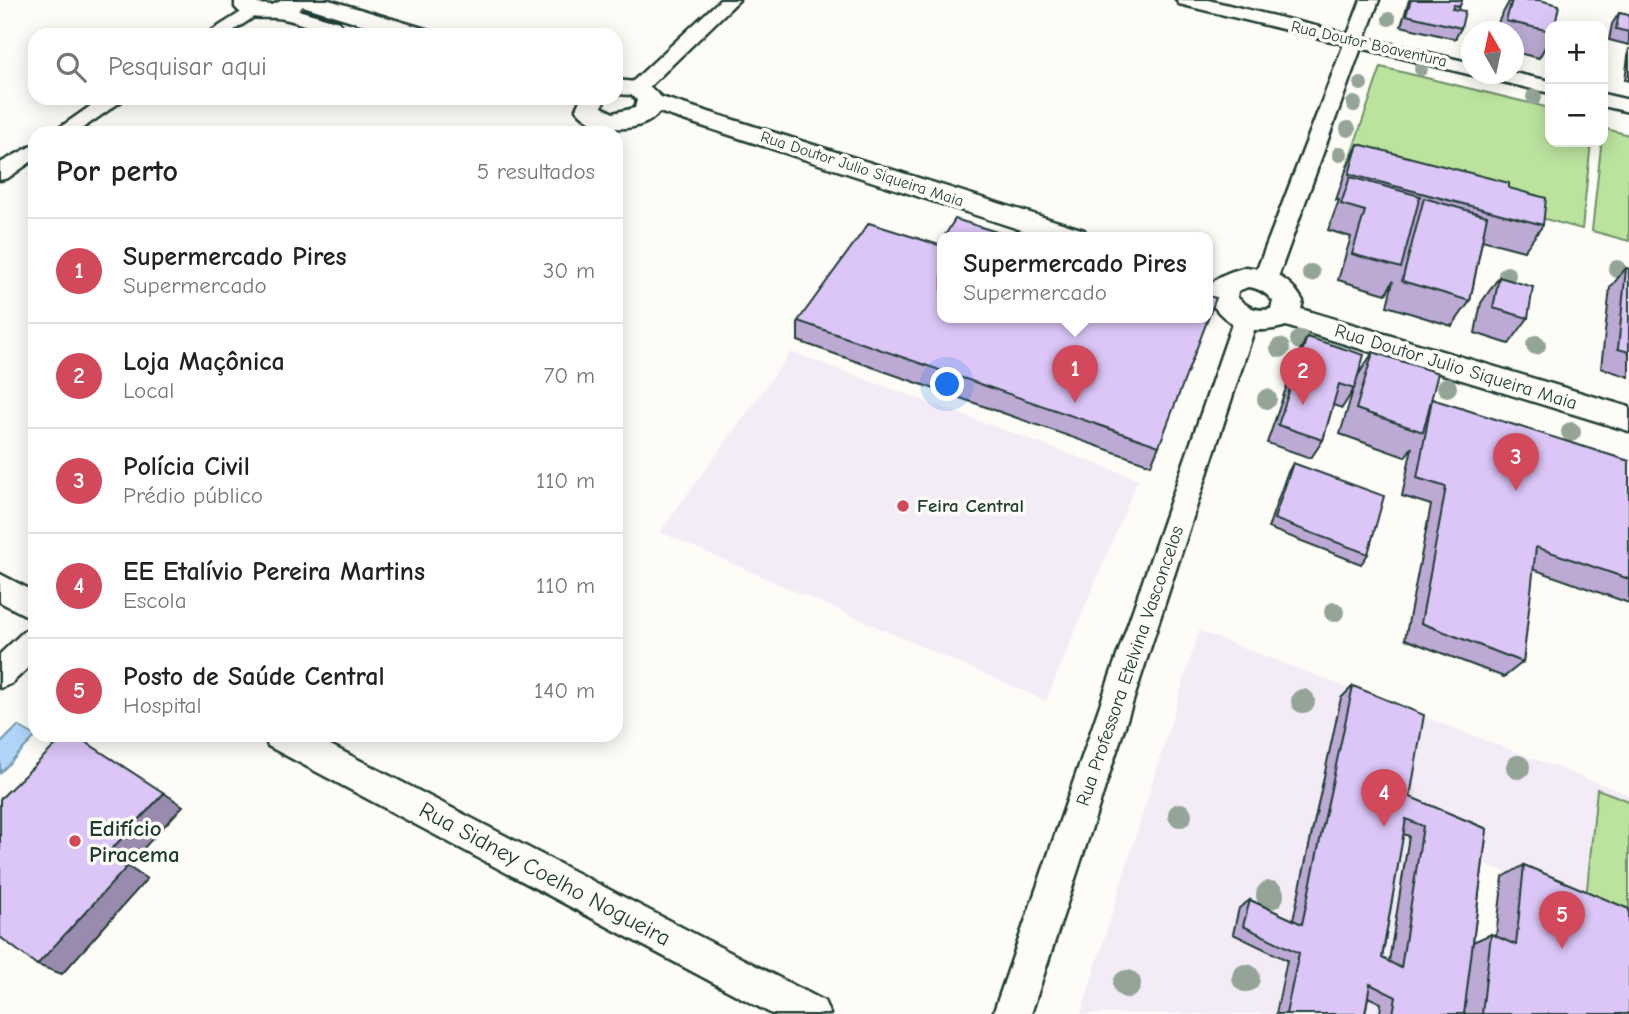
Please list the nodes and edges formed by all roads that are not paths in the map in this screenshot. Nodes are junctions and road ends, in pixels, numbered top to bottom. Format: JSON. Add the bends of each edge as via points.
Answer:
{"nodes":[{"id":1,"x":305,"y":0,"type":"edge"},
{"id":2,"x":730,"y":0,"type":"edge"},
{"id":3,"x":1185,"y":0,"type":"edge"},
{"id":4,"x":1370,"y":0,"type":"edge"},
{"id":5,"x":246,"y":3,"type":"edge"},
{"id":6,"x":287,"y":6,"type":"edge"},
{"id":7,"x":221,"y":28,"type":"edge"},
{"id":8,"x":340,"y":28,"type":"edge"},
{"id":9,"x":398,"y":28,"type":"edge"},
{"id":10,"x":1356,"y":41,"type":"junction"},
{"id":11,"x":1461,"y":66,"type":"edge"},
{"id":12,"x":1524,"y":81,"type":"edge"},
{"id":13,"x":1545,"y":86,"type":"edge"},
{"id":14,"x":634,"y":99,"type":"edge"},
{"id":15,"x":1608,"y":101,"type":"edge"},
{"id":16,"x":105,"y":105,"type":"edge"},
{"id":17,"x":577,"y":105,"type":"edge"},
{"id":18,"x":1629,"y":106,"type":"edge"},
{"id":19,"x":593,"y":114,"type":"edge"},
{"id":20,"x":73,"y":126,"type":"edge"},
{"id":21,"x":28,"y":155,"type":"edge"},
{"id":22,"x":0,"y":173,"type":"edge"},
{"id":23,"x":1011,"y":232,"type":"edge"},
{"id":24,"x":1058,"y":232,"type":"edge"},
{"id":25,"x":1265,"y":280,"type":"junction"},
{"id":26,"x":1216,"y":288,"type":"edge"},
{"id":27,"x":1286,"y":308,"type":"junction"},
{"id":28,"x":1245,"y":318,"type":"junction"},
{"id":29,"x":1629,"y":401,"type":"edge"},
{"id":30,"x":1629,"y":419,"type":"edge"},
{"id":31,"x":0,"y":587,"type":"edge"},
{"id":32,"x":28,"y":603,"type":"edge"},
{"id":33,"x":28,"y":648,"type":"edge"},
{"id":34,"x":0,"y":674,"type":"edge"},
{"id":35,"x":292,"y":742,"type":"edge"},
{"id":36,"x":811,"y":1014,"type":"edge"},
{"id":37,"x":1012,"y":1014,"type":"edge"}],
"edges":[{"from":1,"to":9,"type":"street"},
{"from":2,"to":14,"type":"street"},
{"from":3,"to":10,"type":"street","name":"Rua Doutor Boaventura"},
{"from":4,"to":10,"type":"street"},
{"from":5,"to":6,"type":"street"},
{"from":5,"to":7,"type":"street"},
{"from":6,"to":8,"type":"street"},
{"from":10,"to":11,"type":"street","name":"Rua Doutor Boaventura"},
{"from":10,"to":25,"type":"street"},
{"from":12,"to":13,"type":"street"},
{"from":14,"to":19,"type":"street","via":[[626,121]]},
{"from":14,"to":23,"type":"street","name":"Rua Doutor Julio Siqueira Maia"},
{"from":14,"to":24,"type":"street","name":"Rua Doutor Julio Siqueira Maia"},
{"from":15,"to":18,"type":"street"},
{"from":16,"to":20,"type":"street"},
{"from":17,"to":19,"type":"street"},
{"from":21,"to":22,"type":"street"},
{"from":25,"to":26,"type":"street","via":[[1246,277]]},
{"from":25,"to":27,"type":"street","via":[[1280,289]]},
{"from":26,"to":28,"type":"street","via":[[1230,309]]},
{"from":27,"to":28,"type":"street","via":[[1267,321]]},
{"from":27,"to":29,"type":"street","name":"Rua Doutor Julio Siqueira Maia"},
{"from":27,"to":30,"type":"street","name":"Rua Doutor Julio Siqueira Maia"},
{"from":28,"to":37,"type":"street","name":"Rua Professora Etelvina Vasconcelos"},
{"from":31,"to":32,"type":"street"},
{"from":33,"to":34,"type":"street"},
{"from":35,"to":36,"type":"street","name":"Rua Sidney Coelho Nogueira"}]}
